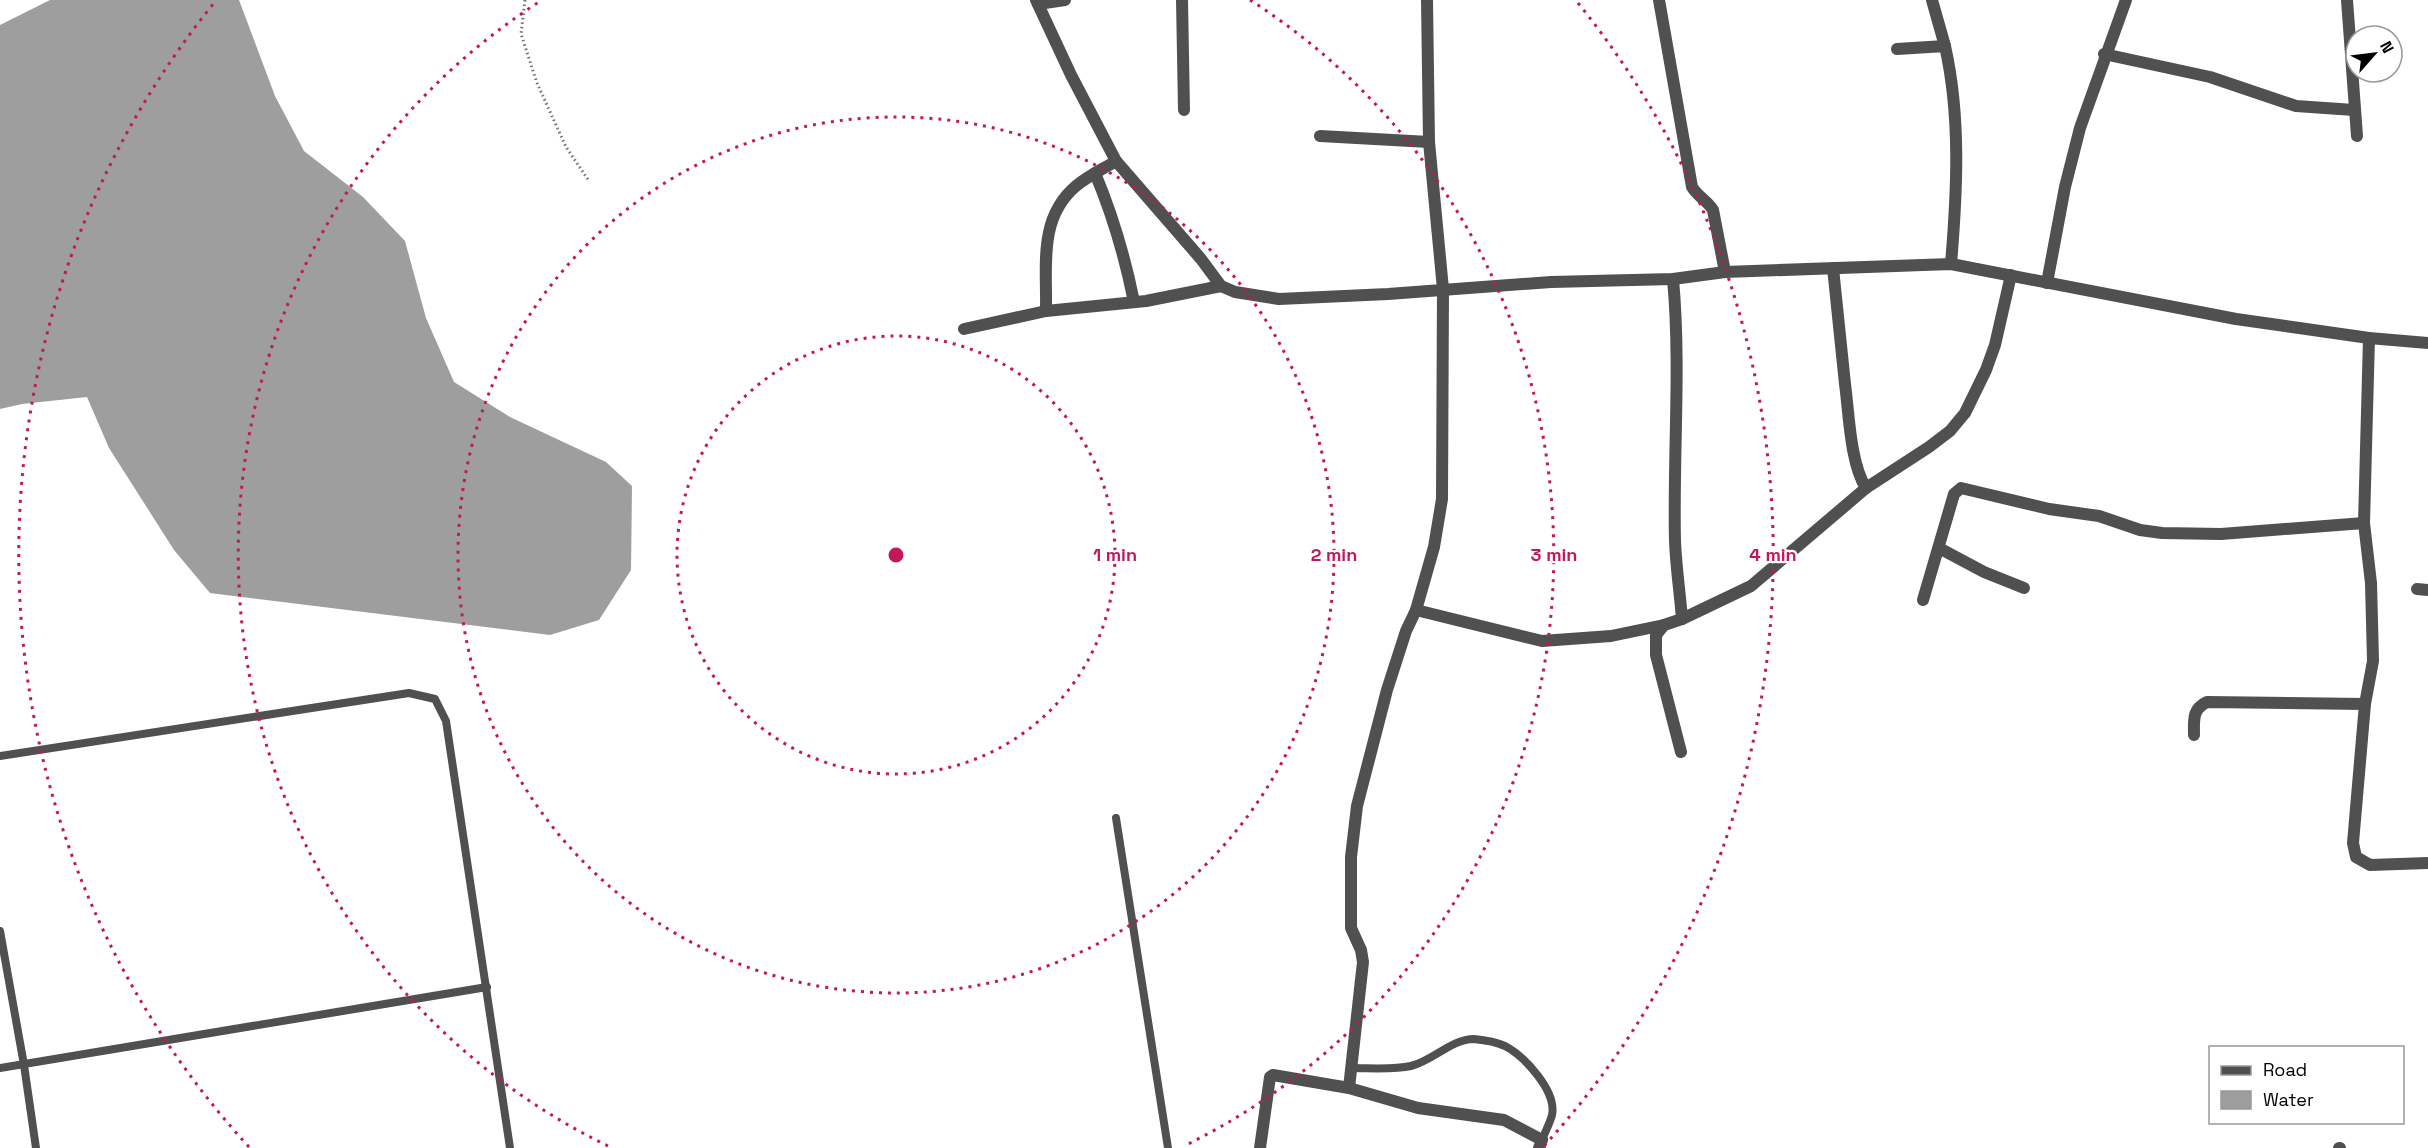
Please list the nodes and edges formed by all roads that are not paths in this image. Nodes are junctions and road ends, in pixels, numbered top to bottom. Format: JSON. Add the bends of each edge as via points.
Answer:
{"nodes":[{"id":1,"x":1065,"y":0,"type":"edge"},
{"id":2,"x":1182,"y":0,"type":"edge"},
{"id":3,"x":1427,"y":0,"type":"edge"},
{"id":4,"x":1659,"y":0,"type":"edge"},
{"id":5,"x":1932,"y":0,"type":"edge"},
{"id":6,"x":2126,"y":0,"type":"edge"},
{"id":7,"x":2347,"y":0,"type":"edge"},
{"id":8,"x":1037,"y":2,"type":"edge"},
{"id":9,"x":1945,"y":46,"type":"junction"},
{"id":10,"x":1897,"y":49,"type":"dead end"},
{"id":11,"x":2104,"y":54,"type":"junction"},
{"id":12,"x":1184,"y":110,"type":"dead end"},
{"id":13,"x":2354,"y":110,"type":"junction"},
{"id":14,"x":1320,"y":136,"type":"dead end"},
{"id":15,"x":2357,"y":136,"type":"dead end"},
{"id":16,"x":1429,"y":142,"type":"junction"},
{"id":17,"x":1116,"y":161,"type":"junction"},
{"id":18,"x":1095,"y":173,"type":"junction"},
{"id":19,"x":1951,"y":264,"type":"junction"},
{"id":20,"x":1833,"y":268,"type":"junction"},
{"id":21,"x":1725,"y":272,"type":"junction"},
{"id":22,"x":2011,"y":275,"type":"junction"},
{"id":23,"x":1672,"y":279,"type":"junction"},
{"id":24,"x":2047,"y":283,"type":"junction"},
{"id":25,"x":1221,"y":286,"type":"junction"},
{"id":26,"x":1443,"y":289,"type":"junction"},
{"id":27,"x":1134,"y":302,"type":"junction"},
{"id":28,"x":1046,"y":311,"type":"junction"},
{"id":29,"x":964,"y":329,"type":"dead end"},
{"id":30,"x":2369,"y":338,"type":"junction"},
{"id":31,"x":2428,"y":343,"type":"edge"},
{"id":32,"x":1866,"y":488,"type":"junction"},
{"id":33,"x":2364,"y":523,"type":"junction"},
{"id":34,"x":1939,"y":549,"type":"junction"},
{"id":35,"x":2024,"y":588,"type":"dead end"},
{"id":36,"x":1923,"y":600,"type":"dead end"},
{"id":37,"x":1416,"y":610,"type":"junction"},
{"id":38,"x":1682,"y":619,"type":"junction"},
{"id":39,"x":1664,"y":625,"type":"junction"},
{"id":40,"x":2365,"y":704,"type":"junction"},
{"id":41,"x":2194,"y":735,"type":"dead end"},
{"id":42,"x":1681,"y":752,"type":"dead end"},
{"id":43,"x":0,"y":756,"type":"edge"},
{"id":44,"x":1116,"y":818,"type":"dead end"},
{"id":45,"x":2428,"y":863,"type":"edge"},
{"id":46,"x":0,"y":931,"type":"edge"},
{"id":47,"x":486,"y":987,"type":"junction"},
{"id":48,"x":24,"y":1065,"type":"junction"},
{"id":49,"x":0,"y":1068,"type":"edge"},
{"id":50,"x":1352,"y":1068,"type":"junction"},
{"id":51,"x":1349,"y":1088,"type":"junction"},
{"id":52,"x":1540,"y":1144,"type":"edge"},
{"id":53,"x":36,"y":1148,"type":"edge"},
{"id":54,"x":510,"y":1148,"type":"edge"},
{"id":55,"x":1168,"y":1148,"type":"edge"},
{"id":56,"x":1260,"y":1148,"type":"edge"}],
"edges":[{"from":1,"to":8,"type":"street"},
{"from":2,"to":12,"type":"street"},
{"from":3,"to":16,"type":"street"},
{"from":4,"to":21,"type":"street","via":[[1692,187],[1713,210]]},
{"from":5,"to":9,"type":"street"},
{"from":6,"to":11,"type":"street"},
{"from":7,"to":13,"type":"street"},
{"from":8,"to":17,"type":"street"},
{"from":9,"to":10,"type":"street"},
{"from":9,"to":19,"type":"street","via":[[1953,82],[1956,162]]},
{"from":11,"to":13,"type":"street","via":[[2210,77],[2296,106]]},
{"from":11,"to":24,"type":"street","via":[[2065,187]]},
{"from":13,"to":15,"type":"street"},
{"from":14,"to":16,"type":"street"},
{"from":16,"to":26,"type":"street"},
{"from":17,"to":18,"type":"street"},
{"from":17,"to":25,"type":"street"},
{"from":18,"to":27,"type":"street","via":[[1112,214]]},
{"from":18,"to":28,"type":"street","via":[[1076,186],[1051,219],[1046,247]]},
{"from":19,"to":20,"type":"street"},
{"from":19,"to":22,"type":"street"},
{"from":20,"to":21,"type":"street"},
{"from":20,"to":32,"type":"street","via":[[1849,416],[1860,479]]},
{"from":21,"to":23,"type":"street"},
{"from":22,"to":24,"type":"street"},
{"from":22,"to":32,"type":"street","via":[[1995,345],[1965,413],[1929,447]]},
{"from":23,"to":26,"type":"street"},
{"from":23,"to":38,"type":"street","via":[[1676,309],[1675,542]]},
{"from":24,"to":30,"type":"street","via":[[2236,320]]},
{"from":25,"to":26,"type":"street","via":[[1279,299]]},
{"from":25,"to":27,"type":"street"},
{"from":26,"to":37,"type":"street","via":[[1442,499],[1434,547]]},
{"from":27,"to":28,"type":"street"},
{"from":28,"to":29,"type":"street"},
{"from":30,"to":31,"type":"street"},
{"from":30,"to":33,"type":"street"},
{"from":32,"to":38,"type":"street","via":[[1750,586]]},
{"from":33,"to":34,"type":"street","via":[[2221,534],[2162,533],[1962,488],[1954,494]]},
{"from":33,"to":40,"type":"street","via":[[2373,661]]},
{"from":34,"to":35,"type":"street"},
{"from":34,"to":36,"type":"street"},
{"from":37,"to":39,"type":"street","via":[[1542,641],[1611,636]]},
{"from":37,"to":50,"type":"street","via":[[1387,690],[1358,806],[1351,857],[1351,928],[1363,962]]},
{"from":38,"to":39,"type":"street"},
{"from":39,"to":42,"type":"street","via":[[1656,635],[1656,655]]},
{"from":40,"to":41,"type":"street","via":[[2207,702],[2195,713]]},
{"from":40,"to":45,"type":"street","via":[[2353,843],[2356,858],[2370,865]]},
{"from":43,"to":47,"type":"lane","via":[[409,693],[435,699],[446,721]]},
{"from":44,"to":55,"type":"lane"},
{"from":46,"to":48,"type":"lane"},
{"from":47,"to":48,"type":"lane"},
{"from":47,"to":54,"type":"lane"},
{"from":48,"to":49,"type":"lane"},
{"from":48,"to":53,"type":"lane"},
{"from":50,"to":51,"type":"street"},
{"from":50,"to":52,"type":"lane","via":[[1409,1066],[1471,1039],[1503,1045],[1521,1056],[1547,1091],[1553,1113]]},
{"from":51,"to":52,"type":"street","via":[[1418,1108],[1504,1120]]},
{"from":51,"to":56,"type":"street","via":[[1270,1077]]}]}
